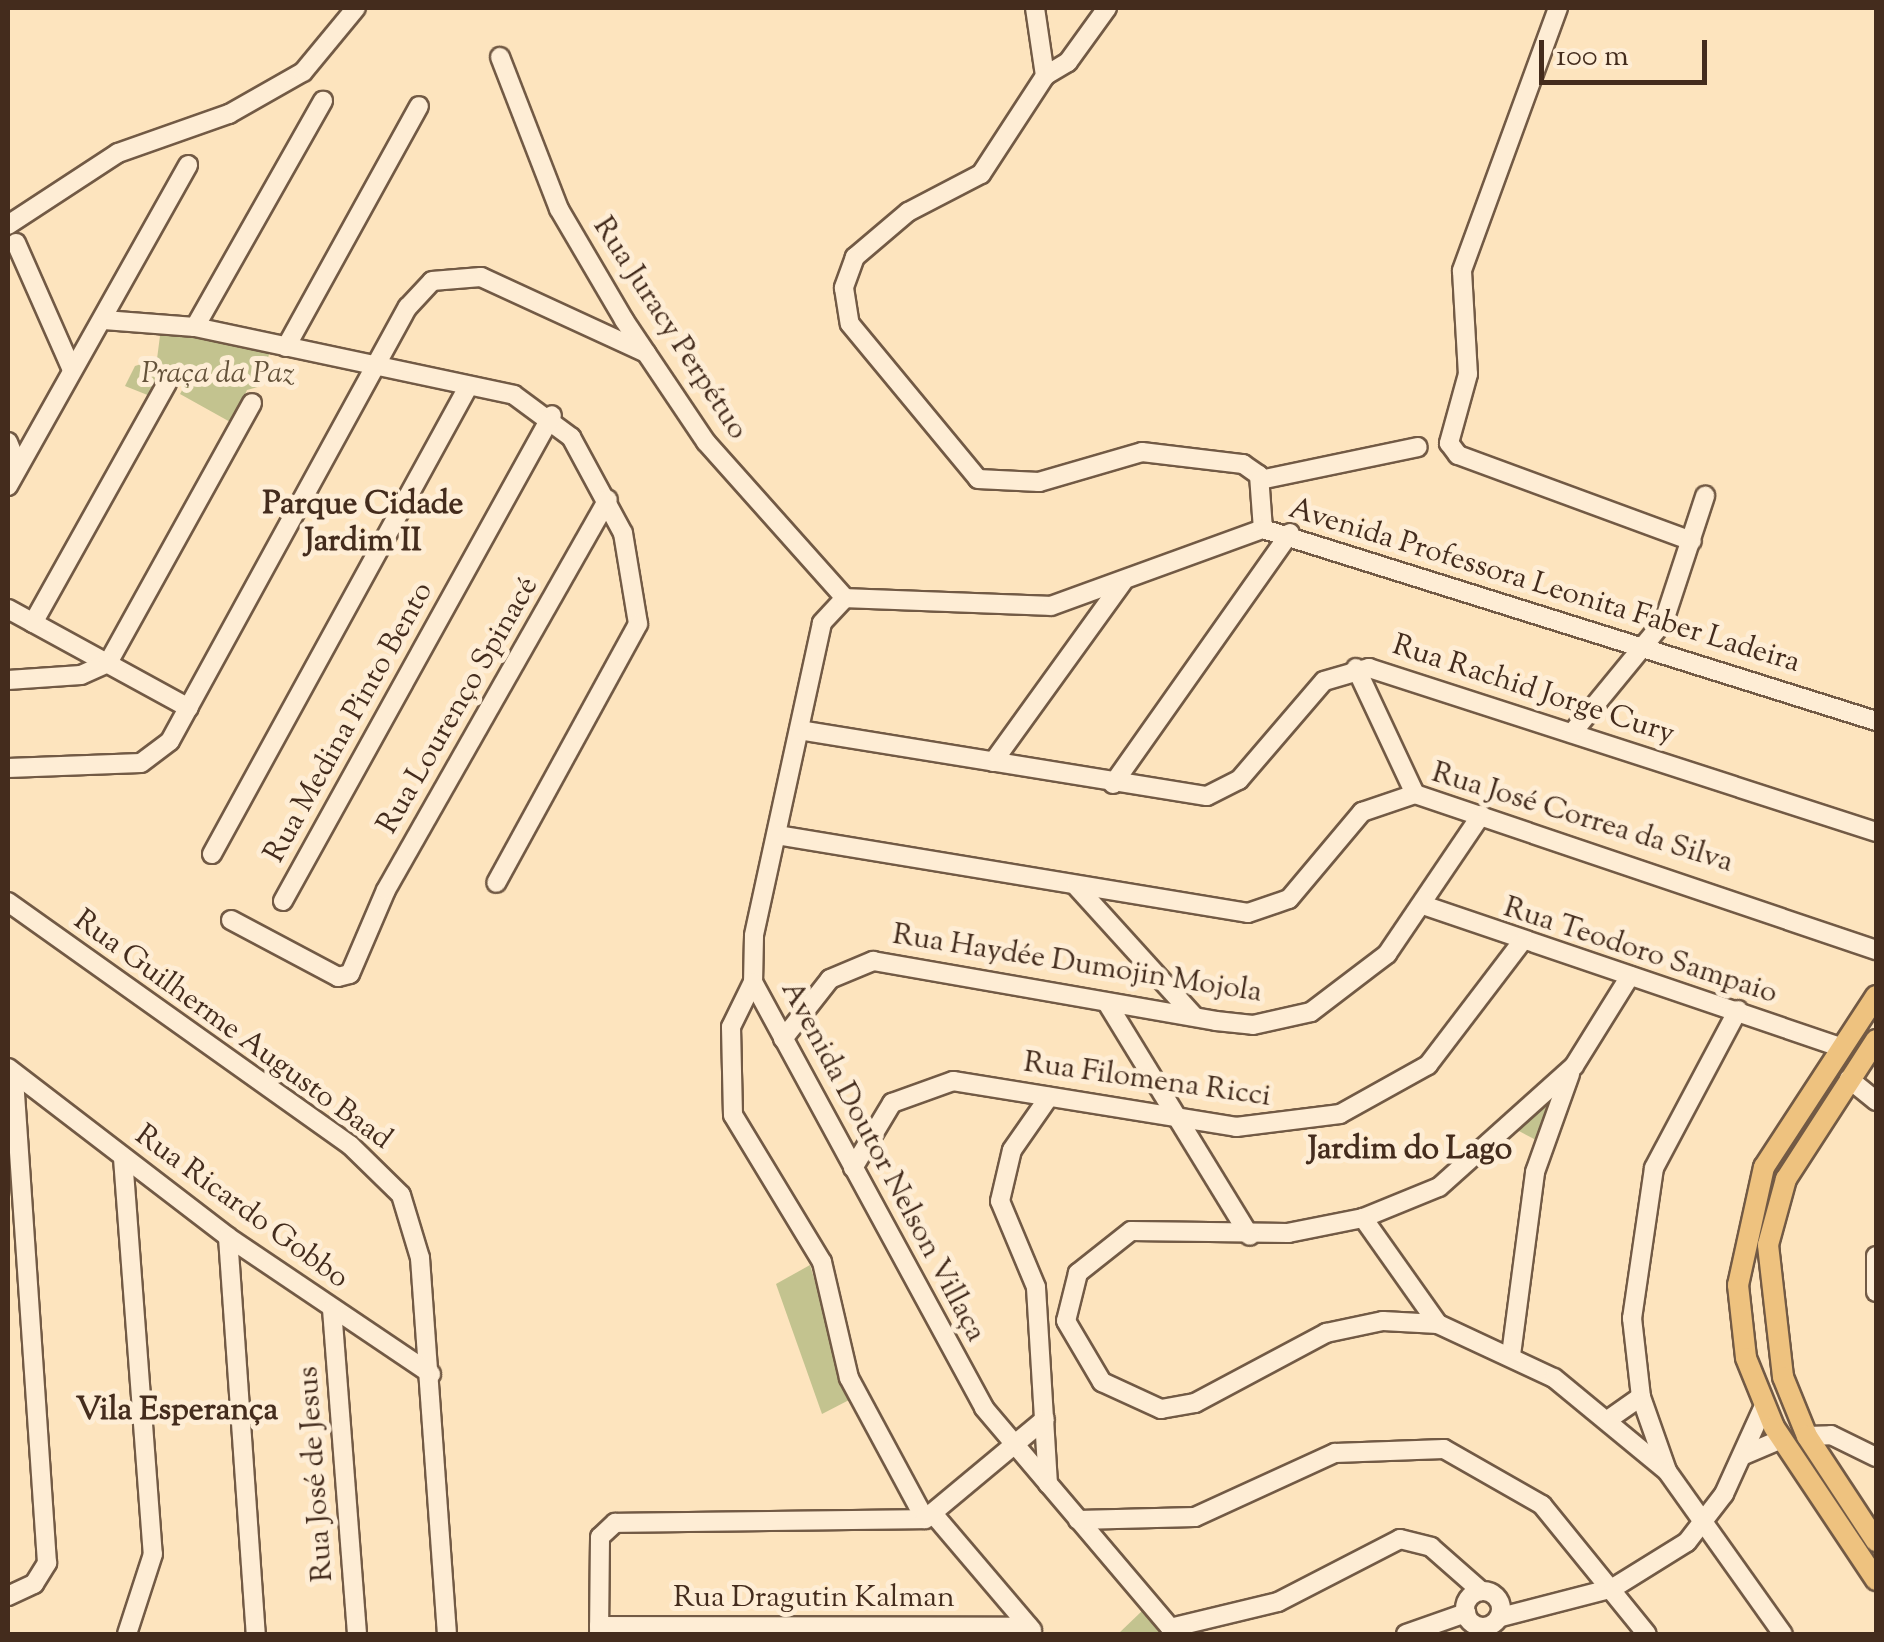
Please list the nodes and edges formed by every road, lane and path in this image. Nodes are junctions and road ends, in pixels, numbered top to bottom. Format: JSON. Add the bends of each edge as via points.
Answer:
{"nodes":[{"id":1,"x":356,"y":8,"type":"edge"},
{"id":2,"x":1035,"y":8,"type":"edge"},
{"id":3,"x":1107,"y":8,"type":"edge"},
{"id":4,"x":1558,"y":8,"type":"edge"},
{"id":5,"x":500,"y":57,"type":"dead end"},
{"id":6,"x":1045,"y":76,"type":"junction"},
{"id":7,"x":323,"y":101,"type":"dead end"},
{"id":8,"x":419,"y":106,"type":"dead end"},
{"id":9,"x":188,"y":165,"type":"dead end"},
{"id":10,"x":8,"y":225,"type":"edge"},
{"id":11,"x":16,"y":243,"type":"dead end"},
{"id":12,"x":104,"y":320,"type":"junction"},
{"id":13,"x":195,"y":327,"type":"junction"},
{"id":14,"x":286,"y":347,"type":"junction"},
{"id":15,"x":646,"y":353,"type":"junction"},
{"id":16,"x":72,"y":370,"type":"junction"},
{"id":17,"x":374,"y":370,"type":"junction"},
{"id":18,"x":167,"y":383,"type":"dead end"},
{"id":19,"x":468,"y":387,"type":"junction"},
{"id":20,"x":252,"y":402,"type":"dead end"},
{"id":21,"x":552,"y":415,"type":"junction"},
{"id":22,"x":8,"y":442,"type":"edge"},
{"id":23,"x":1418,"y":448,"type":"dead end"},
{"id":24,"x":18,"y":467,"type":"junction"},
{"id":25,"x":8,"y":486,"type":"edge"},
{"id":26,"x":1259,"y":488,"type":"junction"},
{"id":27,"x":1705,"y":496,"type":"dead end"},
{"id":28,"x":608,"y":500,"type":"junction"},
{"id":29,"x":1263,"y":529,"type":"junction"},
{"id":30,"x":1290,"y":533,"type":"junction"},
{"id":31,"x":1692,"y":542,"type":"junction"},
{"id":32,"x":1123,"y":582,"type":"junction"},
{"id":33,"x":846,"y":598,"type":"junction"},
{"id":34,"x":1074,"y":601,"type":"junction"},
{"id":35,"x":8,"y":609,"type":"edge"},
{"id":36,"x":33,"y":623,"type":"junction"},
{"id":37,"x":1092,"y":635,"type":"junction"},
{"id":38,"x":1646,"y":646,"type":"junction"},
{"id":39,"x":108,"y":662,"type":"junction"},
{"id":40,"x":1356,"y":668,"type":"junction"},
{"id":41,"x":8,"y":680,"type":"edge"},
{"id":42,"x":189,"y":708,"type":"junction"},
{"id":43,"x":1876,"y":721,"type":"edge"},
{"id":44,"x":800,"y":730,"type":"junction"},
{"id":45,"x":1572,"y":733,"type":"junction"},
{"id":46,"x":992,"y":762,"type":"junction"},
{"id":47,"x":8,"y":768,"type":"edge"},
{"id":48,"x":1112,"y":784,"type":"junction"},
{"id":49,"x":1415,"y":794,"type":"junction"},
{"id":50,"x":1481,"y":816,"type":"junction"},
{"id":51,"x":1876,"y":832,"type":"edge"},
{"id":52,"x":776,"y":835,"type":"junction"},
{"id":53,"x":212,"y":854,"type":"dead end"},
{"id":54,"x":496,"y":883,"type":"dead end"},
{"id":55,"x":1077,"y":887,"type":"junction"},
{"id":56,"x":283,"y":901,"type":"dead end"},
{"id":57,"x":8,"y":902,"type":"edge"},
{"id":58,"x":1424,"y":905,"type":"junction"},
{"id":59,"x":231,"y":920,"type":"dead end"},
{"id":60,"x":1521,"y":943,"type":"junction"},
{"id":61,"x":1876,"y":950,"type":"edge"},
{"id":62,"x":1630,"y":976,"type":"junction"},
{"id":63,"x":753,"y":982,"type":"junction"},
{"id":64,"x":1876,"y":996,"type":"edge"},
{"id":65,"x":1106,"y":1003,"type":"junction"},
{"id":66,"x":764,"y":1006,"type":"junction"},
{"id":67,"x":1738,"y":1010,"type":"junction"},
{"id":68,"x":1194,"y":1016,"type":"junction"},
{"id":69,"x":783,"y":1039,"type":"junction"},
{"id":70,"x":1847,"y":1040,"type":"junction"},
{"id":71,"x":1876,"y":1041,"type":"edge"},
{"id":72,"x":729,"y":1046,"type":"junction"},
{"id":73,"x":1574,"y":1066,"type":"junction"},
{"id":74,"x":1829,"y":1066,"type":"junction"},
{"id":75,"x":12,"y":1077,"type":"edge"},
{"id":76,"x":1849,"y":1079,"type":"junction"},
{"id":77,"x":1049,"y":1097,"type":"junction"},
{"id":78,"x":1876,"y":1100,"type":"edge"},
{"id":79,"x":1182,"y":1120,"type":"junction"},
{"id":80,"x":123,"y":1158,"type":"junction"},
{"id":81,"x":853,"y":1168,"type":"junction"},
{"id":82,"x":1363,"y":1218,"type":"junction"},
{"id":83,"x":1250,"y":1236,"type":"junction"},
{"id":84,"x":228,"y":1237,"type":"junction"},
{"id":85,"x":1876,"y":1256,"type":"edge"},
{"id":86,"x":1071,"y":1284,"type":"junction"},
{"id":87,"x":1036,"y":1287,"type":"junction"},
{"id":88,"x":1876,"y":1292,"type":"edge"},
{"id":89,"x":332,"y":1309,"type":"junction"},
{"id":90,"x":1035,"y":1315,"type":"junction"},
{"id":91,"x":1066,"y":1321,"type":"junction"},
{"id":92,"x":1438,"y":1324,"type":"junction"},
{"id":93,"x":1512,"y":1355,"type":"junction"},
{"id":94,"x":430,"y":1374,"type":"junction"},
{"id":95,"x":1641,"y":1398,"type":"junction"},
{"id":96,"x":1764,"y":1406,"type":"junction"},
{"id":97,"x":1795,"y":1406,"type":"junction"},
{"id":98,"x":1045,"y":1419,"type":"junction"},
{"id":99,"x":1609,"y":1419,"type":"junction"},
{"id":100,"x":1807,"y":1436,"type":"junction"},
{"id":101,"x":1780,"y":1440,"type":"junction"},
{"id":102,"x":1016,"y":1451,"type":"junction"},
{"id":103,"x":1744,"y":1455,"type":"junction"},
{"id":104,"x":1876,"y":1457,"type":"edge"},
{"id":105,"x":1666,"y":1471,"type":"junction"},
{"id":106,"x":1048,"y":1484,"type":"junction"},
{"id":107,"x":930,"y":1518,"type":"junction"},
{"id":108,"x":1078,"y":1520,"type":"junction"},
{"id":109,"x":1703,"y":1524,"type":"junction"},
{"id":110,"x":1876,"y":1541,"type":"edge"},
{"id":111,"x":1876,"y":1580,"type":"edge"},
{"id":112,"x":1613,"y":1588,"type":"junction"},
{"id":113,"x":1482,"y":1591,"type":"junction"},
{"id":114,"x":8,"y":1596,"type":"edge"},
{"id":115,"x":1466,"y":1613,"type":"junction"},
{"id":116,"x":1493,"y":1626,"type":"edge"},
{"id":117,"x":599,"y":1630,"type":"edge"},
{"id":118,"x":1033,"y":1631,"type":"edge"},
{"id":119,"x":1173,"y":1631,"type":"edge"},
{"id":120,"x":127,"y":1634,"type":"edge"},
{"id":121,"x":256,"y":1634,"type":"edge"},
{"id":122,"x":357,"y":1634,"type":"edge"},
{"id":123,"x":447,"y":1634,"type":"edge"},
{"id":124,"x":1406,"y":1634,"type":"edge"},
{"id":125,"x":1647,"y":1634,"type":"edge"},
{"id":126,"x":1782,"y":1634,"type":"edge"}],
"edges":[{"from":1,"to":10,"type":"street","via":[[302,72],[229,114],[118,153]]},
{"from":2,"to":6,"type":"street"},
{"from":3,"to":6,"type":"street","via":[[1068,62]]},
{"from":4,"to":31,"type":"street","via":[[1462,271],[1468,374],[1449,443],[1458,455]]},
{"from":5,"to":15,"type":"street","name":"Rua Juracy Perpétuo","via":[[559,209]]},
{"from":6,"to":26,"type":"street","via":[[981,174],[908,212],[855,257],[844,288],[850,324],[978,479],[1040,482],[1142,452],[1199,458]]},
{"from":7,"to":13,"type":"street"},
{"from":8,"to":14,"type":"street"},
{"from":9,"to":12,"type":"street"},
{"from":11,"to":16,"type":"street"},
{"from":12,"to":13,"type":"street"},
{"from":12,"to":16,"type":"street"},
{"from":13,"to":14,"type":"street"},
{"from":14,"to":17,"type":"street"},
{"from":15,"to":17,"type":"street","via":[[466,274],[419,293]]},
{"from":15,"to":33,"type":"street","name":"Rua Juracy Perpétuo","via":[[706,442]]},
{"from":16,"to":24,"type":"street"},
{"from":17,"to":19,"type":"street"},
{"from":17,"to":42,"type":"street"},
{"from":18,"to":36,"type":"street"},
{"from":19,"to":21,"type":"street","via":[[514,394]]},
{"from":19,"to":53,"type":"street"},
{"from":20,"to":39,"type":"street"},
{"from":21,"to":28,"type":"street"},
{"from":21,"to":56,"type":"street","name":"Rua Medina Pinto Bento"},
{"from":22,"to":24,"type":"street"},
{"from":23,"to":26,"type":"street"},
{"from":24,"to":25,"type":"street"},
{"from":26,"to":29,"type":"street"},
{"from":27,"to":31,"type":"street"},
{"from":28,"to":54,"type":"street","via":[[632,565],[638,624]]},
{"from":28,"to":59,"type":"street","name":"Rua Lourenço Spinacé","via":[[361,941],[352,971],[338,977]]},
{"from":29,"to":30,"type":"street","name":"Avenida Professora Leonita Faber Ladeira"},
{"from":29,"to":32,"type":"street","name":"Avenida Professora Leonita Faber Ladeira"},
{"from":30,"to":38,"type":"street","name":"Avenida Professora Leonita Faber Ladeira"},
{"from":30,"to":48,"type":"street"},
{"from":31,"to":38,"type":"street"},
{"from":32,"to":34,"type":"street","name":"Avenida Professora Leonita Faber Ladeira"},
{"from":32,"to":37,"type":"street"},
{"from":33,"to":34,"type":"street","name":"Avenida Professora Leonita Faber Ladeira","via":[[1014,608]]},
{"from":33,"to":44,"type":"street","name":"Avenida Doutor Nelson Villaça","via":[[822,622]]},
{"from":34,"to":37,"type":"street"},
{"from":35,"to":36,"type":"street"},
{"from":36,"to":39,"type":"street"},
{"from":37,"to":46,"type":"street"},
{"from":38,"to":43,"type":"street","name":"Avenida Professora Leonita Faber Ladeira"},
{"from":38,"to":45,"type":"street"},
{"from":39,"to":41,"type":"street","via":[[80,675]]},
{"from":39,"to":42,"type":"street"},
{"from":40,"to":45,"type":"street","name":"Rua Rachid Jorge Cury"},
{"from":40,"to":48,"type":"street","name":"Rua Rachid Jorge Cury","via":[[1316,689],[1223,790],[1188,797]]},
{"from":40,"to":49,"type":"street"},
{"from":42,"to":47,"type":"street","via":[[170,741],[141,763]]},
{"from":44,"to":46,"type":"street","name":"Rua Rachid Jorge Cury"},
{"from":44,"to":52,"type":"street","name":"Avenida Doutor Nelson Villaça"},
{"from":45,"to":51,"type":"street","name":"Rua Rachid Jorge Cury"},
{"from":46,"to":48,"type":"street","name":"Rua Rachid Jorge Cury"},
{"from":49,"to":50,"type":"street","name":"Rua José Correa da Silva"},
{"from":49,"to":55,"type":"street","name":"Rua José Correa da Silva","via":[[1362,812],[1289,899],[1265,912]]},
{"from":50,"to":58,"type":"street","name":"Rua Haydée Dumojin Mojola"},
{"from":50,"to":61,"type":"street","name":"Rua José Correa da Silva"},
{"from":52,"to":55,"type":"street","name":"Rua José Correa da Silva"},
{"from":52,"to":63,"type":"street","name":"Avenida Doutor Nelson Villaça"},
{"from":55,"to":68,"type":"street"},
{"from":57,"to":94,"type":"street","name":"Rua Guilherme Augusto Baad","via":[[389,1179],[416,1230]]},
{"from":58,"to":60,"type":"street","name":"Rua Teodoro Sampaio"},
{"from":58,"to":68,"type":"street","name":"Rua Haydée Dumojin Mojola","via":[[1374,969],[1311,1012],[1254,1025]]},
{"from":60,"to":62,"type":"street","name":"Rua Teodoro Sampaio"},
{"from":60,"to":79,"type":"street","name":"Rua Filomena Ricci","via":[[1452,1040],[1374,1100],[1280,1128]]},
{"from":62,"to":67,"type":"street","name":"Rua Teodoro Sampaio"},
{"from":62,"to":73,"type":"street"},
{"from":63,"to":66,"type":"street","name":"Avenida Doutor Nelson Villaça"},
{"from":63,"to":72,"type":"street"},
{"from":64,"to":70,"type":"main road"},
{"from":65,"to":68,"type":"street","name":"Rua Haydée Dumojin Mojola"},
{"from":65,"to":69,"type":"street","name":"Rua Haydée Dumojin Mojola","via":[[874,961],[830,979]]},
{"from":65,"to":79,"type":"street"},
{"from":66,"to":69,"type":"street","name":"Avenida Doutor Nelson Villaça"},
{"from":66,"to":72,"type":"street"},
{"from":67,"to":70,"type":"street","name":"Rua Teodoro Sampaio"},
{"from":67,"to":95,"type":"street","via":[[1668,1132],[1646,1195],[1632,1318]]},
{"from":69,"to":81,"type":"street","name":"Avenida Doutor Nelson Villaça"},
{"from":70,"to":71,"type":"main road"},
{"from":70,"to":74,"type":"main road"},
{"from":71,"to":76,"type":"main road"},
{"from":72,"to":107,"type":"street","via":[[729,1098],[742,1138],[822,1262],[850,1378]]},
{"from":73,"to":82,"type":"street","via":[[1471,1166]]},
{"from":73,"to":93,"type":"street","via":[[1536,1172]]},
{"from":74,"to":76,"type":"main road"},
{"from":74,"to":96,"type":"main road","via":[[1764,1166],[1746,1220],[1739,1320]]},
{"from":75,"to":80,"type":"street","name":"Rua Ricardo Gobbo"},
{"from":75,"to":114,"type":"street","via":[[46,1563],[34,1584]]},
{"from":76,"to":78,"type":"street"},
{"from":76,"to":97,"type":"main road","via":[[1794,1164],[1770,1226],[1770,1317]]},
{"from":77,"to":79,"type":"street","name":"Rua Filomena Ricci"},
{"from":77,"to":81,"type":"street","name":"Rua Filomena Ricci","via":[[925,1085],[881,1114]]},
{"from":77,"to":87,"type":"street","via":[[1001,1184],[1003,1218]]},
{"from":79,"to":83,"type":"street"},
{"from":80,"to":84,"type":"street","name":"Rua Ricardo Gobbo"},
{"from":80,"to":120,"type":"street","via":[[153,1554]]},
{"from":81,"to":102,"type":"street","name":"Avenida Doutor Nelson Villaça"},
{"from":82,"to":83,"type":"street"},
{"from":82,"to":92,"type":"street"},
{"from":83,"to":86,"type":"street","via":[[1131,1232],[1090,1258]]},
{"from":84,"to":89,"type":"street","name":"Rua Ricardo Gobbo"},
{"from":84,"to":121,"type":"street"},
{"from":85,"to":88,"type":"street"},
{"from":86,"to":87,"type":"street"},
{"from":86,"to":91,"type":"street"},
{"from":87,"to":90,"type":"street"},
{"from":89,"to":94,"type":"street","name":"Rua Ricardo Gobbo"},
{"from":89,"to":122,"type":"street","name":"Rua José de Jesus"},
{"from":90,"to":91,"type":"street"},
{"from":90,"to":98,"type":"street"},
{"from":91,"to":92,"type":"street","via":[[1102,1382],[1161,1409],[1194,1403],[1326,1334],[1383,1321]]},
{"from":92,"to":93,"type":"street"},
{"from":93,"to":99,"type":"street"},
{"from":94,"to":123,"type":"street","name":"Rua Guilherme Augusto Baad"},
{"from":95,"to":99,"type":"street"},
{"from":95,"to":105,"type":"street"},
{"from":96,"to":97,"type":"main road"},
{"from":96,"to":101,"type":"main road"},
{"from":96,"to":103,"type":"street"},
{"from":97,"to":100,"type":"main road"},
{"from":98,"to":102,"type":"street"},
{"from":98,"to":106,"type":"street"},
{"from":99,"to":105,"type":"street"},
{"from":100,"to":101,"type":"main road"},
{"from":100,"to":104,"type":"street","via":[[1831,1435]]},
{"from":100,"to":110,"type":"main road"},
{"from":101,"to":103,"type":"street"},
{"from":101,"to":111,"type":"main road"},
{"from":102,"to":106,"type":"street","name":"Avenida Doutor Nelson Villaça"},
{"from":102,"to":107,"type":"street"},
{"from":103,"to":109,"type":"street"},
{"from":105,"to":109,"type":"street"},
{"from":106,"to":108,"type":"street","name":"Avenida Doutor Nelson Villaça"},
{"from":107,"to":117,"type":"street","via":[[615,1523],[600,1538]]},
{"from":107,"to":118,"type":"street"},
{"from":108,"to":112,"type":"street","via":[[1206,1515],[1335,1454],[1430,1447],[1525,1490]]},
{"from":108,"to":119,"type":"street","name":"Avenida Doutor Nelson Villaça"},
{"from":109,"to":112,"type":"street"},
{"from":109,"to":126,"type":"street"},
{"from":112,"to":116,"type":"street"},
{"from":112,"to":125,"type":"street"},
{"from":113,"to":115,"type":"street","via":[[1469,1595]]},
{"from":113,"to":116,"type":"street"},
{"from":113,"to":119,"type":"street","via":[[1431,1547],[1400,1539],[1278,1602]]},
{"from":115,"to":116,"type":"street"},
{"from":115,"to":124,"type":"street"},
{"from":117,"to":118,"type":"street","name":"Rua Dragutin Kalman"}]}
